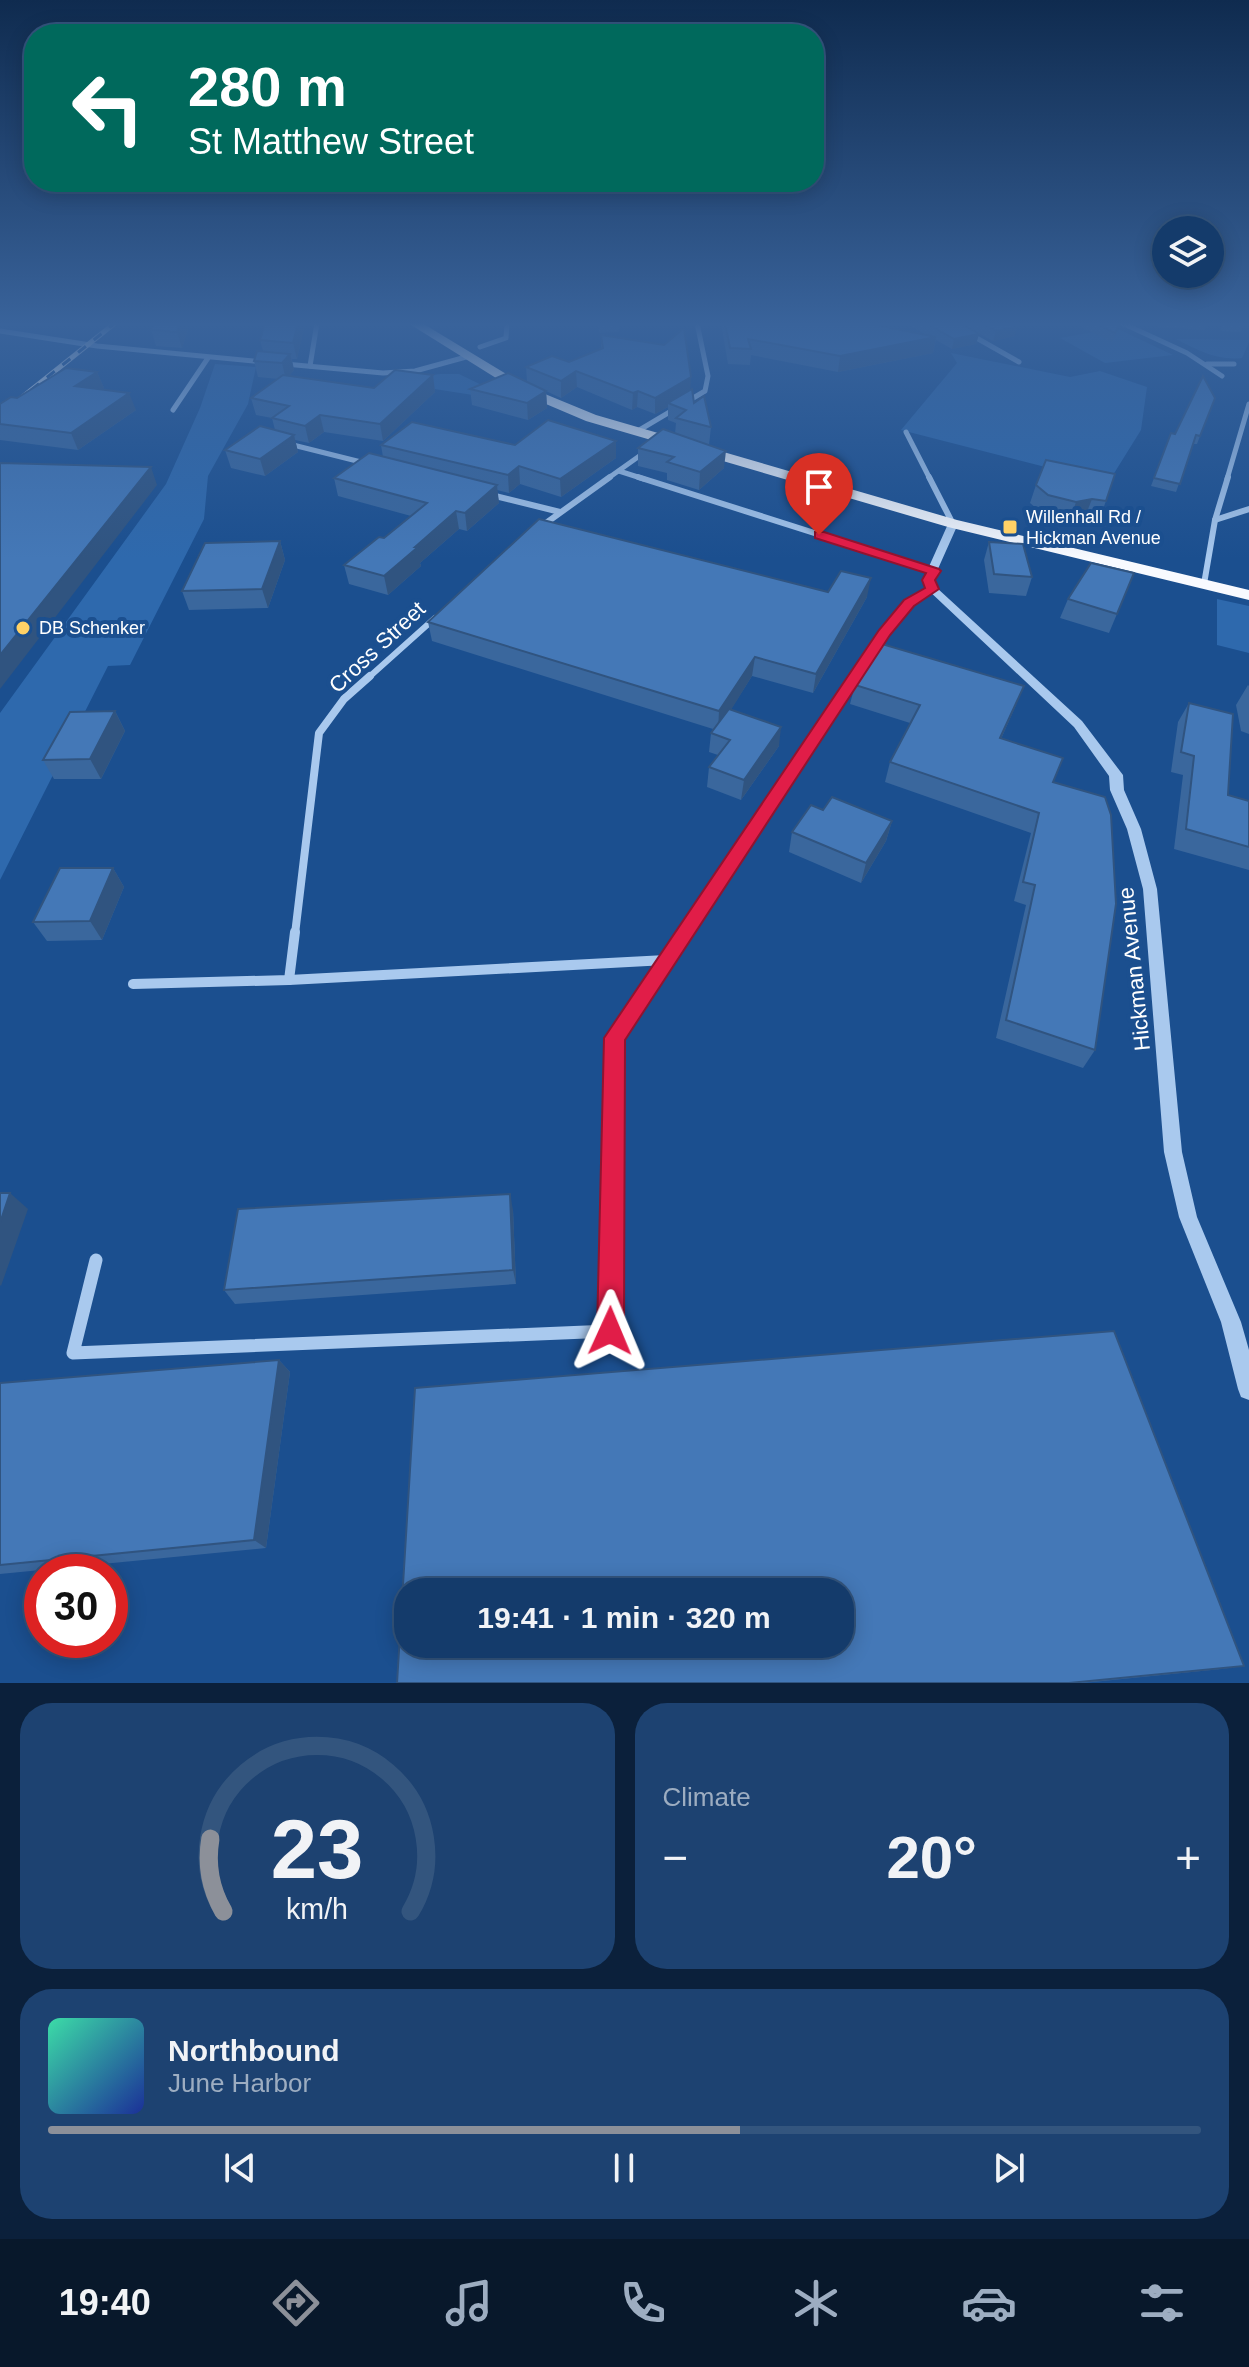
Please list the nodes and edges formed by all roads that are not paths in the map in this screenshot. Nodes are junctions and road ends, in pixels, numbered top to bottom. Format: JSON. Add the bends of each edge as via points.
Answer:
{"nodes":[{"id":1,"x":179,"y":402,"type":"edge"},
{"id":2,"x":550,"y":402,"type":"edge"},
{"id":3,"x":687,"y":402,"type":"edge"},
{"id":4,"x":1249,"y":404,"type":"edge"},
{"id":5,"x":173,"y":410,"type":"dead end"},
{"id":6,"x":636,"y":432,"type":"junction"},
{"id":7,"x":906,"y":432,"type":"dead end"},
{"id":8,"x":662,"y":440,"type":"junction"},
{"id":9,"x":1238,"y":442,"type":"junction"},
{"id":10,"x":288,"y":444,"type":"edge"},
{"id":11,"x":1249,"y":445,"type":"edge"},
{"id":12,"x":378,"y":467,"type":"edge"},
{"id":13,"x":619,"y":471,"type":"junction"},
{"id":14,"x":484,"y":493,"type":"edge"},
{"id":15,"x":1249,"y":509,"type":"edge"},
{"id":16,"x":560,"y":512,"type":"junction"},
{"id":17,"x":1215,"y":520,"type":"junction"},
{"id":18,"x":953,"y":524,"type":"junction"},
{"id":19,"x":535,"y":531,"type":"edge"},
{"id":20,"x":934,"y":571,"type":"junction"},
{"id":21,"x":1204,"y":584,"type":"junction"},
{"id":22,"x":932,"y":589,"type":"junction"},
{"id":23,"x":1249,"y":595,"type":"edge"},
{"id":24,"x":446,"y":608,"type":"edge"},
{"id":25,"x":666,"y":960,"type":"junction"},
{"id":26,"x":289,"y":980,"type":"junction"},
{"id":27,"x":133,"y":984,"type":"dead end"},
{"id":28,"x":96,"y":1260,"type":"dead end"},
{"id":29,"x":1249,"y":1389,"type":"edge"}],
"edges":[{"from":1,"to":5,"type":"street"},
{"from":2,"to":6,"type":"highway"},
{"from":3,"to":6,"type":"street"},
{"from":4,"to":9,"type":"street"},
{"from":6,"to":8,"type":"highway"},
{"from":7,"to":18,"type":"street"},
{"from":8,"to":13,"type":"street"},
{"from":8,"to":18,"type":"highway"},
{"from":9,"to":11,"type":"street"},
{"from":9,"to":17,"type":"street"},
{"from":10,"to":12,"type":"street"},
{"from":13,"to":16,"type":"street"},
{"from":13,"to":20,"type":"street"},
{"from":14,"to":16,"type":"street"},
{"from":15,"to":17,"type":"street"},
{"from":16,"to":19,"type":"street"},
{"from":17,"to":21,"type":"street"},
{"from":18,"to":20,"type":"street"},
{"from":18,"to":21,"type":"highway"},
{"from":20,"to":22,"type":"street","via":[[928,580]]},
{"from":21,"to":23,"type":"highway"},
{"from":22,"to":25,"type":"street","via":[[909,603],[885,633]]},
{"from":22,"to":29,"type":"street","name":"Hickman Avenue","via":[[1078,724],[1116,775],[1150,889],[1173,1152],[1188,1217],[1231,1322]]},
{"from":24,"to":26,"type":"street","name":"Cross Street","via":[[344,699],[319,733]]},
{"from":25,"to":26,"type":"street"},
{"from":25,"to":28,"type":"street","via":[[614,1038],[610,1331],[73,1353]]},
{"from":26,"to":27,"type":"street"}]}
